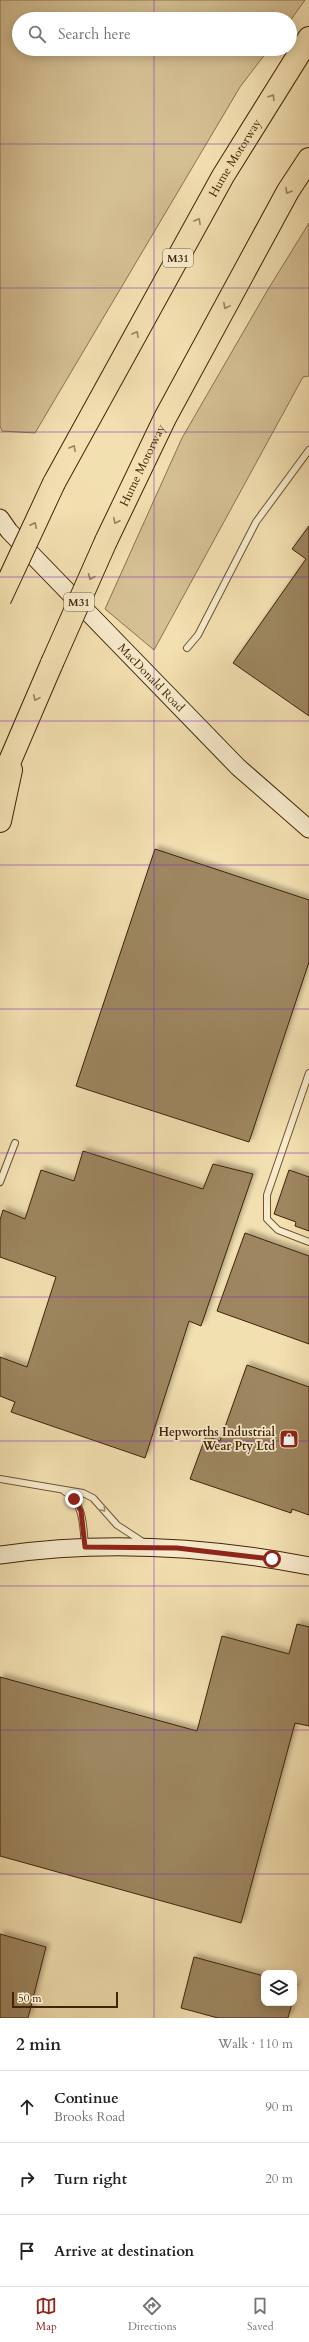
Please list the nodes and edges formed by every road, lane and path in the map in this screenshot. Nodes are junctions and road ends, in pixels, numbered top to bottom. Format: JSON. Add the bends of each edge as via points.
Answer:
{"nodes":[{"id":1,"x":309,"y":38,"type":"edge"},
{"id":2,"x":309,"y":159,"type":"edge"},
{"id":3,"x":309,"y":450,"type":"edge"},
{"id":4,"x":0,"y":518,"type":"edge"},
{"id":5,"x":0,"y":599,"type":"edge"},
{"id":6,"x":187,"y":648,"type":"dead end"},
{"id":7,"x":18,"y":739,"type":"junction"},
{"id":8,"x":0,"y":784,"type":"edge"},
{"id":9,"x":0,"y":822,"type":"edge"},
{"id":10,"x":309,"y":829,"type":"edge"},
{"id":11,"x":309,"y":1073,"type":"edge"},
{"id":12,"x":15,"y":1143,"type":"dead end"},
{"id":13,"x":0,"y":1182,"type":"edge"},
{"id":14,"x":309,"y":1242,"type":"edge"},
{"id":15,"x":0,"y":1479,"type":"edge"},
{"id":16,"x":56,"y":1489,"type":"junction"},
{"id":17,"x":151,"y":1546,"type":"junction"},
{"id":18,"x":85,"y":1547,"type":"junction"},
{"id":19,"x":0,"y":1555,"type":"edge"},
{"id":20,"x":309,"y":1566,"type":"edge"}],
"edges":[{"from":5,"to":1,"type":"highway","name":"Hume Motorway","number":"M31","one_way":true,"bridge":true,"via":[[54,483],[223,176]]},
{"from":2,"to":7,"type":"highway","name":"Hume Motorway","number":"M31","one_way":true,"bridge":true,"via":[[288,190],[165,418],[106,541]]},
{"from":3,"to":6,"type":"lane","via":[[256,522],[198,635]]},
{"from":4,"to":10,"type":"street","name":"MacDonald Road","via":[[238,767]]},
{"from":7,"to":8,"type":"highway","name":"Hume Motorway","number":"M31"},
{"from":7,"to":9,"type":"highway"},
{"from":11,"to":14,"type":"lane","via":[[270,1184],[266,1204],[267,1219],[278,1230]]},
{"from":12,"to":13,"type":"lane"},
{"from":15,"to":16,"type":"lane"},
{"from":16,"to":17,"type":"lane","one_way":true,"via":[[88,1496],[123,1530]]},
{"from":16,"to":18,"type":"lane","via":[[66,1492],[77,1503],[83,1522]]},
{"from":17,"to":18,"type":"street"},
{"from":17,"to":20,"type":"street","via":[[229,1552]]},
{"from":18,"to":19,"type":"street"}]}
